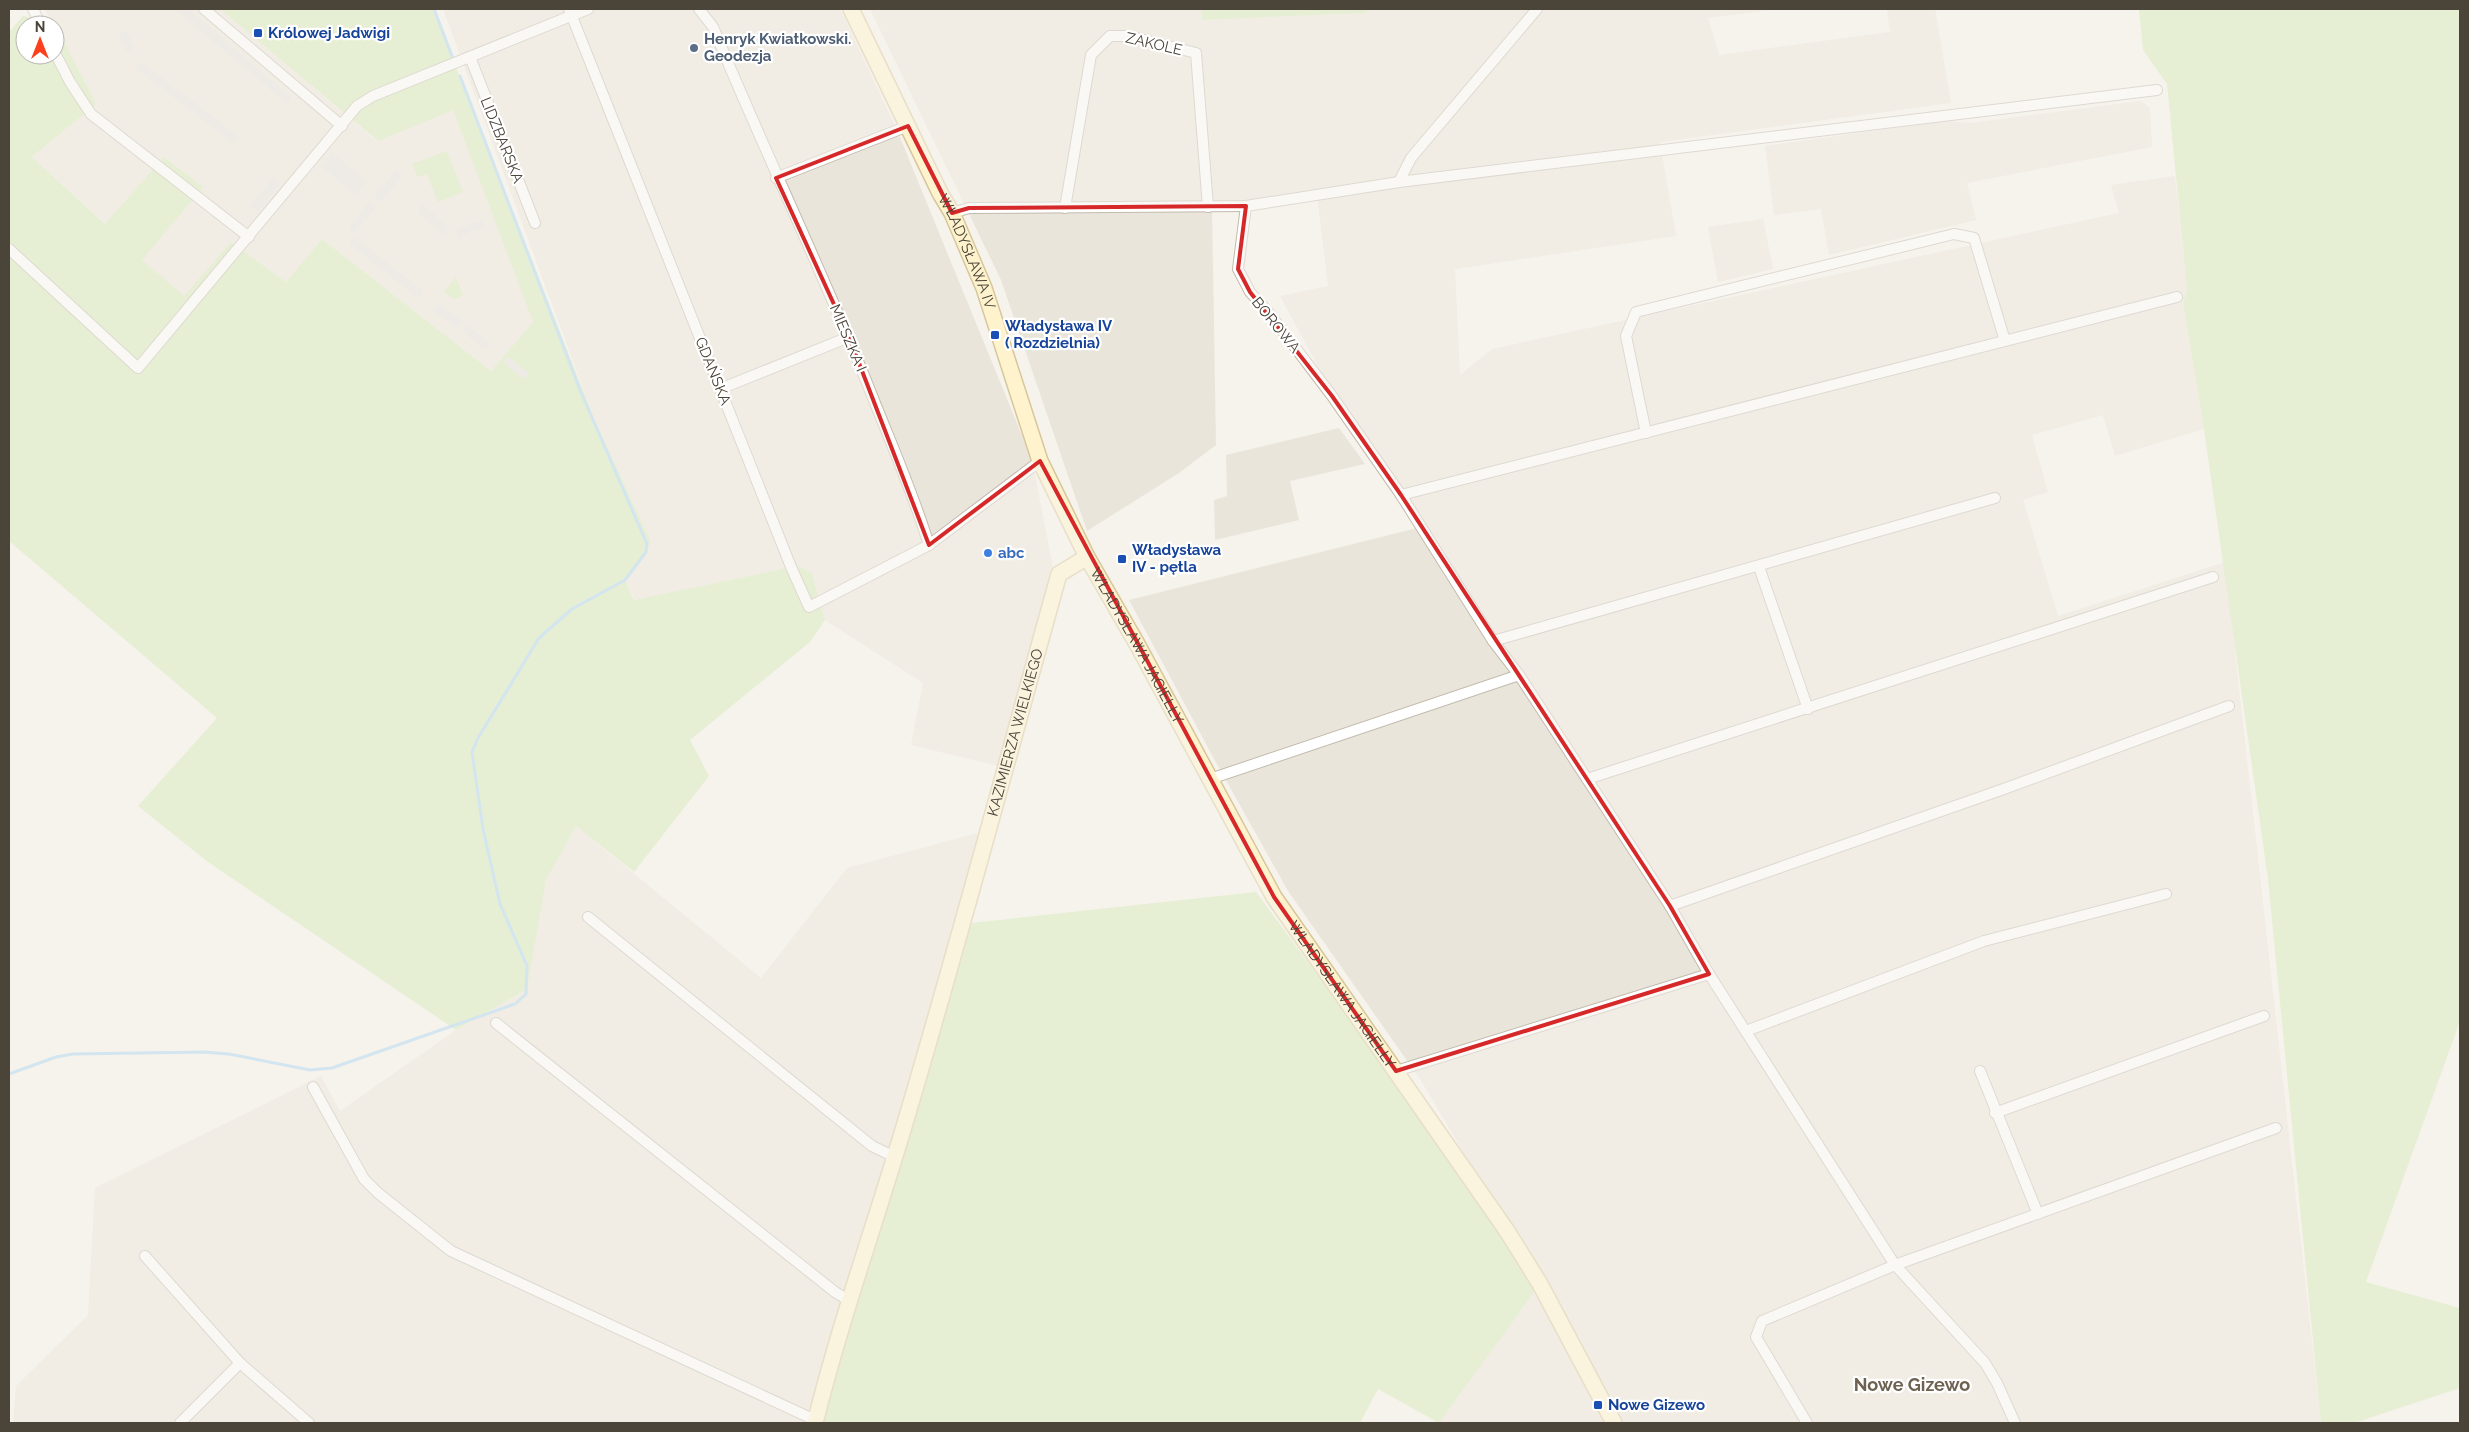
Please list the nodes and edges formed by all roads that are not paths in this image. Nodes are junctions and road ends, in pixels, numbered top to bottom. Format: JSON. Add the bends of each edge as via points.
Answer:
{"nodes":[{"id":1,"x":204,"y":9,"type":"edge"},
{"id":2,"x":588,"y":9,"type":"edge"},
{"id":3,"x":699,"y":9,"type":"edge"},
{"id":4,"x":851,"y":9,"type":"edge"},
{"id":5,"x":1537,"y":9,"type":"edge"},
{"id":6,"x":570,"y":12,"type":"edge"},
{"id":7,"x":470,"y":57,"type":"junction"},
{"id":8,"x":61,"y":65,"type":"edge"},
{"id":9,"x":2158,"y":90,"type":"dead end"},
{"id":10,"x":342,"y":126,"type":"junction"},
{"id":11,"x":908,"y":126,"type":"junction"},
{"id":12,"x":776,"y":178,"type":"junction"},
{"id":13,"x":1399,"y":182,"type":"junction"},
{"id":14,"x":1246,"y":206,"type":"junction"},
{"id":15,"x":1208,"y":207,"type":"junction"},
{"id":16,"x":1065,"y":208,"type":"junction"},
{"id":17,"x":952,"y":213,"type":"junction"},
{"id":18,"x":535,"y":223,"type":"dead end"},
{"id":19,"x":249,"y":237,"type":"junction"},
{"id":20,"x":9,"y":249,"type":"edge"},
{"id":21,"x":2177,"y":297,"type":"dead end"},
{"id":22,"x":849,"y":337,"type":"junction"},
{"id":23,"x":2005,"y":341,"type":"junction"},
{"id":24,"x":720,"y":389,"type":"junction"},
{"id":25,"x":1646,"y":433,"type":"junction"},
{"id":26,"x":1040,"y":461,"type":"junction"},
{"id":27,"x":1401,"y":496,"type":"junction"},
{"id":28,"x":1995,"y":498,"type":"dead end"},
{"id":29,"x":928,"y":545,"type":"junction"},
{"id":30,"x":1087,"y":557,"type":"junction"},
{"id":31,"x":1759,"y":567,"type":"junction"},
{"id":32,"x":2213,"y":577,"type":"dead end"},
{"id":33,"x":1493,"y":641,"type":"junction"},
{"id":34,"x":1518,"y":674,"type":"junction"},
{"id":35,"x":2229,"y":706,"type":"dead end"},
{"id":36,"x":1808,"y":709,"type":"junction"},
{"id":37,"x":1210,"y":779,"type":"junction"},
{"id":38,"x":1586,"y":779,"type":"junction"},
{"id":39,"x":2166,"y":894,"type":"dead end"},
{"id":40,"x":1670,"y":906,"type":"junction"},
{"id":41,"x":588,"y":917,"type":"dead end"},
{"id":42,"x":1709,"y":974,"type":"junction"},
{"id":43,"x":2264,"y":1016,"type":"dead end"},
{"id":44,"x":496,"y":1023,"type":"dead end"},
{"id":45,"x":1746,"y":1031,"type":"junction"},
{"id":46,"x":1980,"y":1071,"type":"dead end"},
{"id":47,"x":1396,"y":1072,"type":"junction"},
{"id":48,"x":313,"y":1087,"type":"dead end"},
{"id":49,"x":1996,"y":1113,"type":"junction"},
{"id":50,"x":2276,"y":1128,"type":"dead end"},
{"id":51,"x":895,"y":1157,"type":"junction"},
{"id":52,"x":2038,"y":1214,"type":"junction"},
{"id":53,"x":145,"y":1256,"type":"dead end"},
{"id":54,"x":1895,"y":1265,"type":"junction"},
{"id":55,"x":850,"y":1301,"type":"junction"},
{"id":56,"x":240,"y":1363,"type":"junction"},
{"id":57,"x":815,"y":1422,"type":"edge"},
{"id":58,"x":180,"y":1423,"type":"edge"},
{"id":59,"x":310,"y":1423,"type":"edge"},
{"id":60,"x":1614,"y":1423,"type":"edge"},
{"id":61,"x":1807,"y":1423,"type":"edge"},
{"id":62,"x":2016,"y":1423,"type":"edge"}],
"edges":[{"from":1,"to":10,"type":"street"},
{"from":2,"to":6,"type":"street"},
{"from":3,"to":12,"type":"street","name":"MIESZKA I","via":[[713,27]]},
{"from":4,"to":11,"type":"street","name":"WŁADYSŁAWA IV"},
{"from":5,"to":13,"type":"street","via":[[1411,158]]},
{"from":6,"to":7,"type":"street"},
{"from":6,"to":24,"type":"street","name":"GDAŃSKA"},
{"from":7,"to":10,"type":"street","via":[[372,96],[357,106]]},
{"from":7,"to":18,"type":"street","name":"LIDZBARSKA"},
{"from":8,"to":19,"type":"street","via":[[91,114]]},
{"from":9,"to":13,"type":"street"},
{"from":10,"to":19,"type":"street"},
{"from":11,"to":12,"type":"street"},
{"from":11,"to":17,"type":"street","name":"WŁADYSŁAWA IV"},
{"from":12,"to":22,"type":"street","name":"MIESZKA I"},
{"from":13,"to":14,"type":"street"},
{"from":14,"to":15,"type":"street"},
{"from":14,"to":27,"type":"street","name":"BOROWA","via":[[1238,269],[1250,292],[1332,396]]},
{"from":15,"to":16,"type":"street"},
{"from":15,"to":16,"type":"street","name":"ZAKOLE","via":[[1196,53],[1128,36],[1110,36],[1091,55]]},
{"from":16,"to":17,"type":"street","via":[[969,208]]},
{"from":17,"to":26,"type":"street","name":"WŁADYSŁAWA IV","via":[[984,288]]},
{"from":19,"to":20,"type":"street","via":[[138,368]]},
{"from":21,"to":23,"type":"street"},
{"from":22,"to":24,"type":"street"},
{"from":22,"to":29,"type":"street","name":"MIESZKA I","via":[[919,511]]},
{"from":23,"to":25,"type":"street"},
{"from":23,"to":25,"type":"street","via":[[1974,238],[1954,234],[1682,300],[1636,312],[1626,336]]},
{"from":24,"to":29,"type":"street","name":"GDAŃSKA","via":[[810,607]]},
{"from":25,"to":27,"type":"street"},
{"from":26,"to":29,"type":"street"},
{"from":26,"to":30,"type":"street","name":"WŁADYSŁAWA IV"},
{"from":27,"to":33,"type":"street","name":"BOROWA"},
{"from":28,"to":31,"type":"street"},
{"from":30,"to":37,"type":"street","name":"WŁADYSŁAWA JAGIEŁŁY"},
{"from":30,"to":51,"type":"street","name":"KAZIMIERZA WIELKIEGO","via":[[1059,574]]},
{"from":31,"to":33,"type":"street"},
{"from":31,"to":36,"type":"street"},
{"from":32,"to":36,"type":"street"},
{"from":33,"to":34,"type":"street","name":"BOROWA"},
{"from":34,"to":37,"type":"street"},
{"from":34,"to":38,"type":"street","name":"BOROWA"},
{"from":35,"to":40,"type":"street"},
{"from":36,"to":38,"type":"street"},
{"from":37,"to":47,"type":"street","name":"WŁADYSŁAWA JAGIEŁŁY","via":[[1274,897]]},
{"from":38,"to":40,"type":"street","name":"BOROWA"},
{"from":39,"to":45,"type":"street","via":[[1984,941]]},
{"from":40,"to":42,"type":"street","name":"BOROWA"},
{"from":41,"to":51,"type":"street","via":[[872,1146]]},
{"from":42,"to":45,"type":"street","name":"BOROWA"},
{"from":42,"to":47,"type":"street"},
{"from":43,"to":49,"type":"street"},
{"from":44,"to":55,"type":"street"},
{"from":45,"to":54,"type":"street","name":"BOROWA"},
{"from":46,"to":49,"type":"street"},
{"from":47,"to":60,"type":"street","name":"WŁADYSŁAWA JAGIEŁŁY","via":[[1508,1231]]},
{"from":48,"to":57,"type":"street","via":[[364,1179],[451,1251]]},
{"from":49,"to":52,"type":"street"},
{"from":50,"to":52,"type":"street"},
{"from":51,"to":55,"type":"street","name":"KAZIMIERZA WIELKIEGO"},
{"from":52,"to":54,"type":"street"},
{"from":53,"to":56,"type":"street"},
{"from":54,"to":61,"type":"street","via":[[1762,1321],[1756,1337]]},
{"from":54,"to":62,"type":"street","name":"BOROWA","via":[[1985,1363]]},
{"from":55,"to":57,"type":"street","name":"KAZIMIERZA WIELKIEGO"},
{"from":56,"to":58,"type":"street"},
{"from":56,"to":59,"type":"street"}]}
